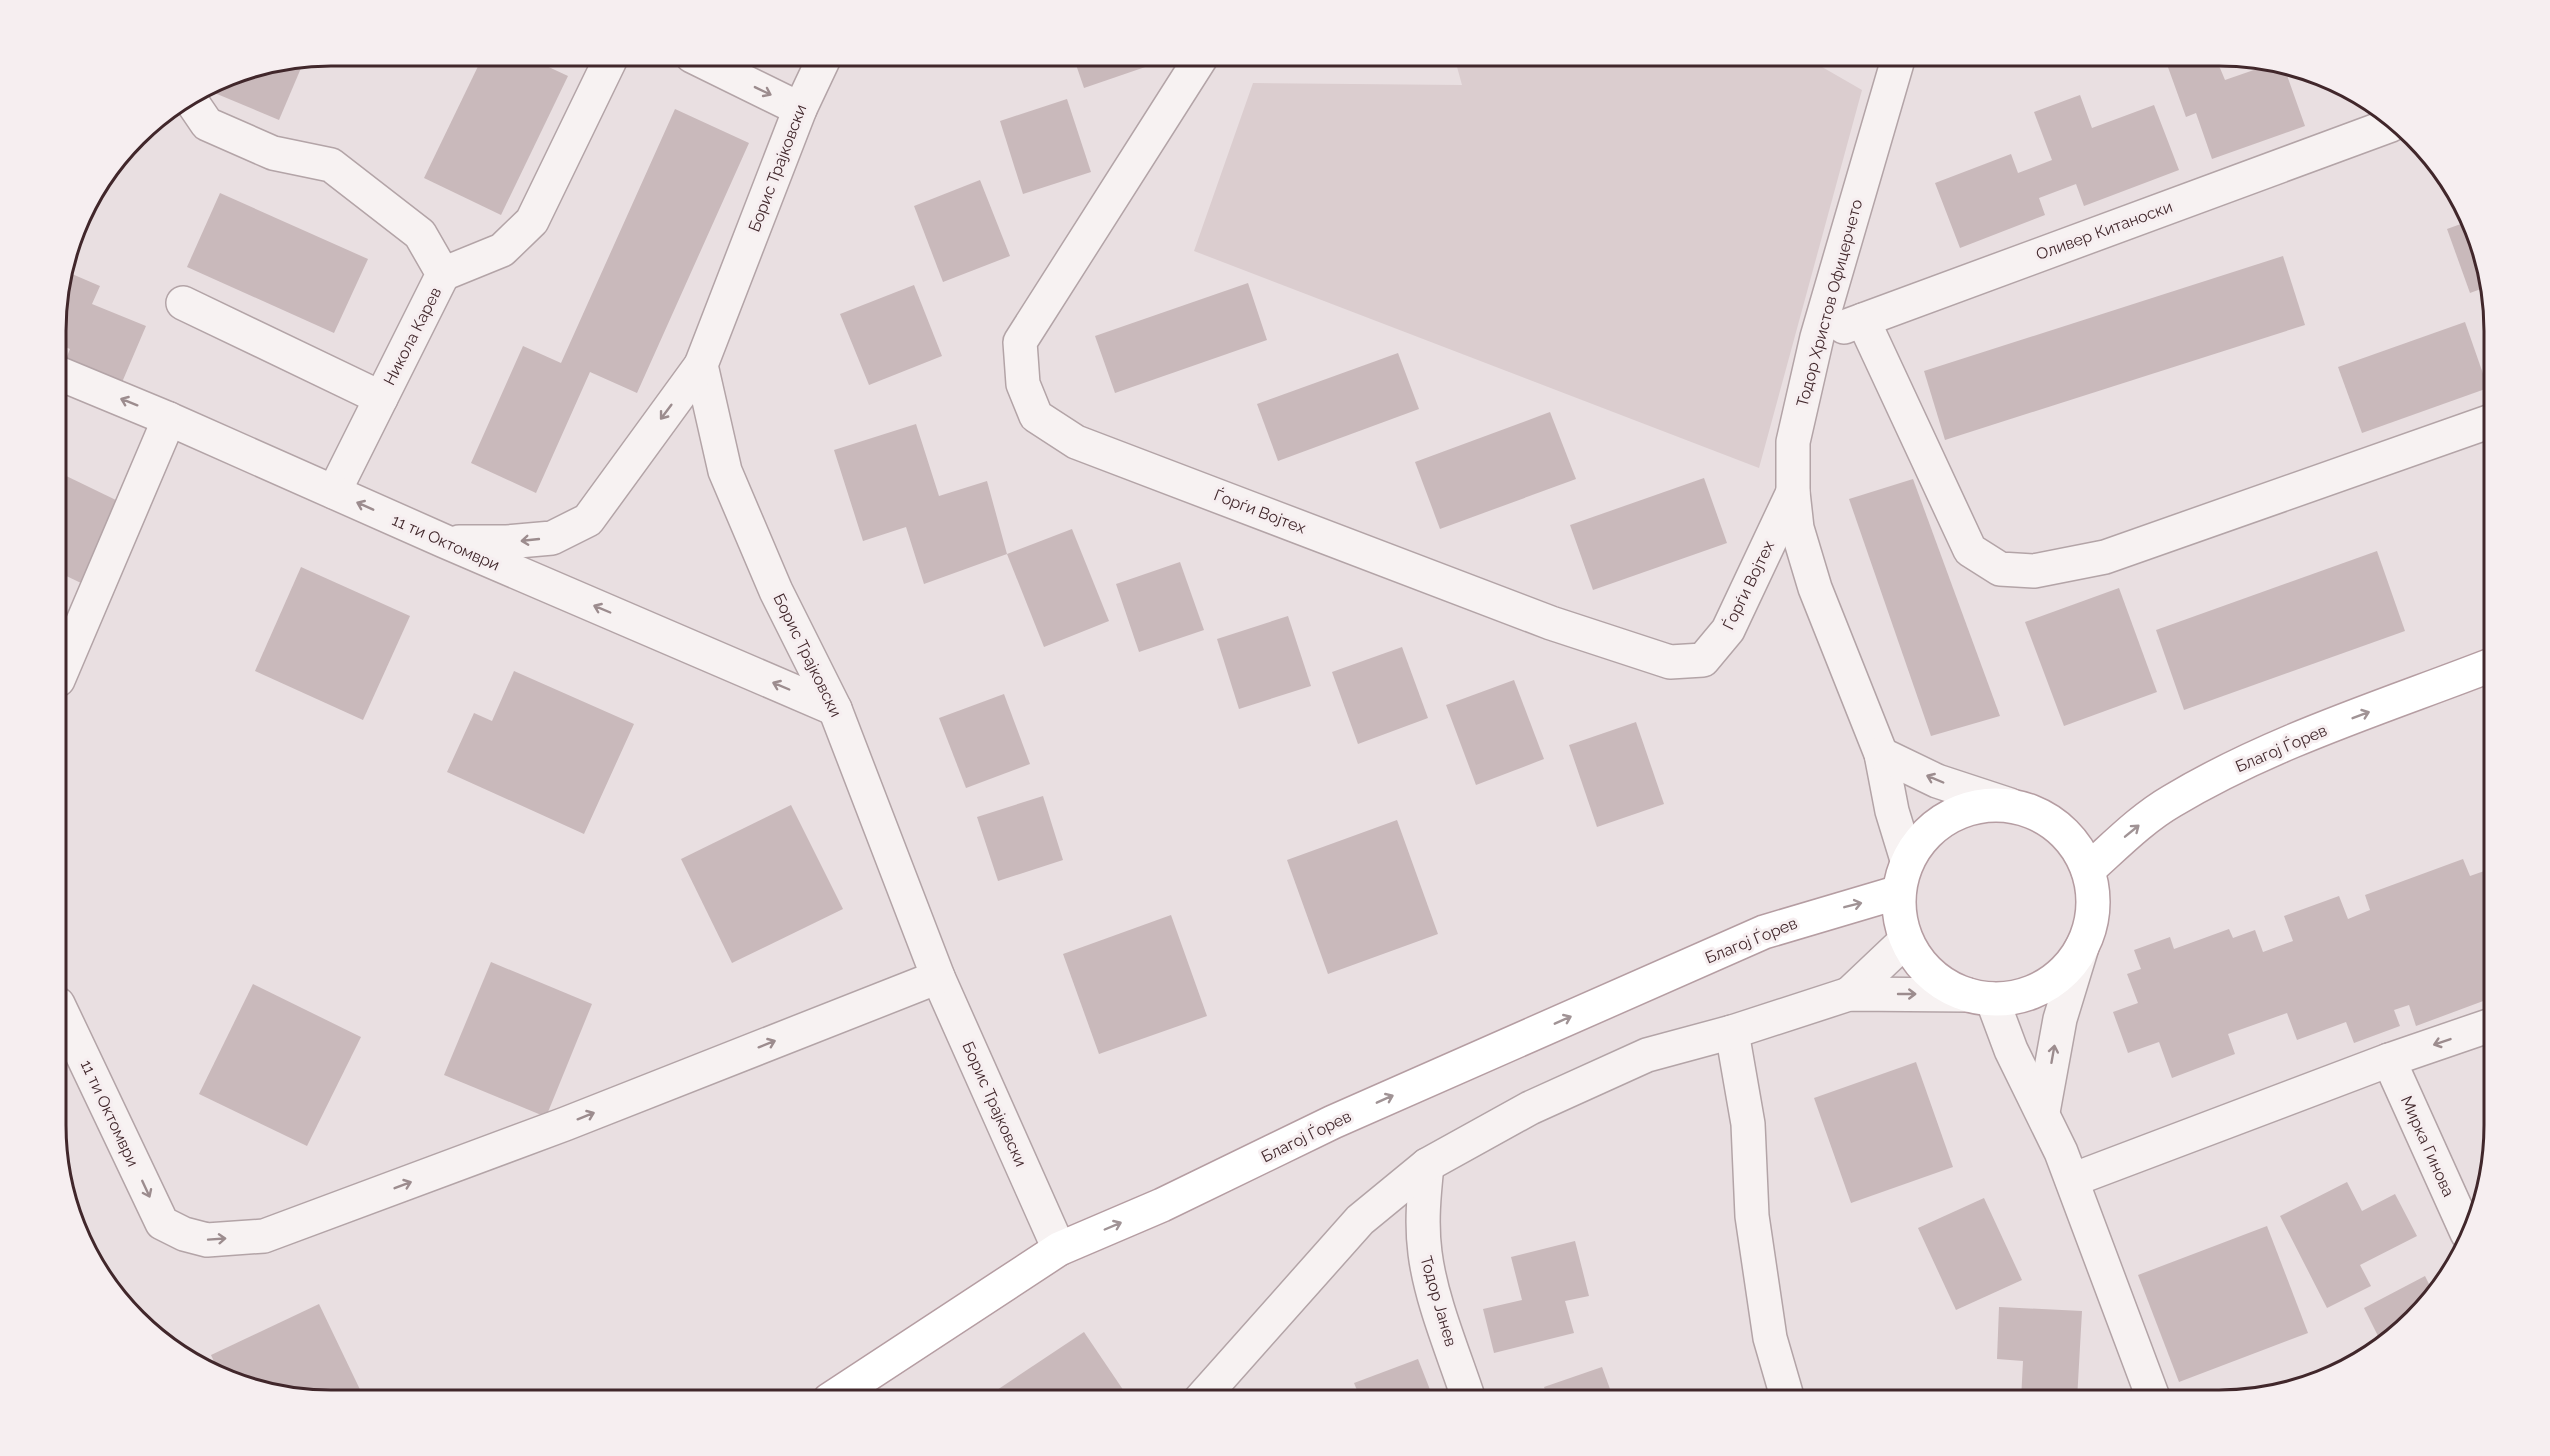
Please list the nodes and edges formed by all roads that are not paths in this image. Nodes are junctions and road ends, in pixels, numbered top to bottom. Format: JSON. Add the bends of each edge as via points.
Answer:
{"nodes":[{"id":1,"x":607,"y":66,"type":"edge"},
{"id":2,"x":712,"y":66,"type":"edge"},
{"id":3,"x":820,"y":66,"type":"edge"},
{"id":4,"x":1196,"y":66,"type":"edge"},
{"id":5,"x":1896,"y":66,"type":"edge"},
{"id":6,"x":194,"y":104,"type":"edge"},
{"id":7,"x":800,"y":109,"type":"junction"},
{"id":8,"x":2387,"y":126,"type":"edge"},
{"id":9,"x":443,"y":274,"type":"junction"},
{"id":10,"x":183,"y":303,"type":"dead end"},
{"id":11,"x":1863,"y":320,"type":"junction"},
{"id":12,"x":1817,"y":337,"type":"junction"},
{"id":13,"x":701,"y":365,"type":"junction"},
{"id":14,"x":66,"y":376,"type":"edge"},
{"id":15,"x":381,"y":398,"type":"junction"},
{"id":16,"x":169,"y":419,"type":"junction"},
{"id":17,"x":2484,"y":424,"type":"edge"},
{"id":18,"x":334,"y":492,"type":"junction"},
{"id":19,"x":1793,"y":492,"type":"junction"},
{"id":20,"x":444,"y":542,"type":"junction"},
{"id":21,"x":66,"y":661,"type":"edge"},
{"id":22,"x":2484,"y":668,"type":"edge"},
{"id":23,"x":835,"y":709,"type":"junction"},
{"id":24,"x":1881,"y":754,"type":"junction"},
{"id":25,"x":2010,"y":805,"type":"junction"},
{"id":26,"x":1907,"y":860,"type":"junction"},
{"id":27,"x":2088,"y":870,"type":"junction"},
{"id":28,"x":1899,"y":892,"type":"junction"},
{"id":29,"x":1906,"y":940,"type":"junction"},
{"id":30,"x":2082,"y":947,"type":"junction"},
{"id":31,"x":938,"y":977,"type":"junction"},
{"id":32,"x":1849,"y":994,"type":"junction"},
{"id":33,"x":1980,"y":997,"type":"junction"},
{"id":34,"x":66,"y":1021,"type":"edge"},
{"id":35,"x":2484,"y":1027,"type":"edge"},
{"id":36,"x":1732,"y":1032,"type":"junction"},
{"id":37,"x":2389,"y":1060,"type":"junction"},
{"id":38,"x":2043,"y":1112,"type":"junction"},
{"id":39,"x":1426,"y":1165,"type":"junction"},
{"id":40,"x":2072,"y":1180,"type":"junction"},
{"id":41,"x":2464,"y":1227,"type":"edge"},
{"id":42,"x":1059,"y":1249,"type":"junction"},
{"id":43,"x":844,"y":1390,"type":"edge"},
{"id":44,"x":1209,"y":1390,"type":"edge"},
{"id":45,"x":1466,"y":1390,"type":"edge"},
{"id":46,"x":1785,"y":1390,"type":"edge"},
{"id":47,"x":2150,"y":1390,"type":"edge"}],
"edges":[{"from":1,"to":9,"type":"street","via":[[532,221],[502,250]]},
{"from":2,"to":7,"type":"street","one_way":true},
{"from":3,"to":7,"type":"street","name":"Борис Трајковски"},
{"from":4,"to":19,"type":"street","name":"Ѓорѓи Војтех","via":[[1020,342],[1023,384],[1036,416],[1076,442],[1551,623],[1670,662],[1703,660],[1728,630]]},
{"from":5,"to":12,"type":"street","name":"Тодор Христов Офицерчето"},
{"from":6,"to":9,"type":"street","name":"Никола Карев","via":[[207,124],[273,153],[331,165],[420,234]]},
{"from":7,"to":13,"type":"street","name":"Борис Трајковски"},
{"from":8,"to":11,"type":"street","name":"Оливер Китаноски"},
{"from":9,"to":15,"type":"street","name":"Никола Карев"},
{"from":10,"to":15,"type":"street"},
{"from":11,"to":12,"type":"street","name":"Оливер Китаноски"},
{"from":11,"to":17,"type":"street","via":[[1970,550],[2000,569],[2034,571],[2105,557]]},
{"from":12,"to":19,"type":"street","name":"Тодор Христов Офицерчето","via":[[1793,442]]},
{"from":13,"to":20,"type":"street","one_way":true,"via":[[588,520],[552,538]]},
{"from":13,"to":23,"type":"street","name":"Борис Трајковски","via":[[725,471],[776,591]]},
{"from":16,"to":14,"type":"street","name":"11 ти Октомври","one_way":true},
{"from":15,"to":18,"type":"street","name":"Никола Карев"},
{"from":16,"to":18,"type":"street","name":"11 ти Октомври"},
{"from":16,"to":21,"type":"street"},
{"from":20,"to":18,"type":"street","name":"11 ти Октомври","one_way":true},
{"from":19,"to":24,"type":"street","name":"Тодор Христов Офицерчето","via":[[1797,528],[1815,588]]},
{"from":23,"to":20,"type":"street","name":"11 ти Октомври","one_way":true},
{"from":27,"to":22,"type":"main road","name":"Благој Ѓорев","one_way":true,"via":[[2171,801],[2252,758]]},
{"from":23,"to":31,"type":"street","name":"Борис Трајковски"},
{"from":25,"to":24,"type":"street","one_way":true,"via":[[1936,781]]},
{"from":24,"to":26,"type":"street","name":"Тодор Христов Офицерчето"},
{"from":25,"to":26,"type":"main road","via":[[1979,806],[1949,816],[1924,834]]},
{"from":25,"to":27,"type":"main road","via":[[2040,814],[2065,833],[2080,851]]},
{"from":26,"to":28,"type":"main road"},
{"from":27,"to":30,"type":"main road","via":[[2093,888],[2092,918]]},
{"from":28,"to":29,"type":"main road"},
{"from":42,"to":28,"type":"main road","name":"Благој Ѓорев","one_way":true,"via":[[1162,1205],[1333,1122],[1764,932]]},
{"from":29,"to":32,"type":"street"},
{"from":29,"to":33,"type":"main road","via":[[1920,963],[1938,980]]},
{"from":30,"to":33,"type":"main road","via":[[2062,974],[2033,991],[2012,998]]},
{"from":38,"to":30,"type":"street","one_way":true,"via":[[2060,1019]]},
{"from":34,"to":31,"type":"street","name":"11 ти Октомври","one_way":true,"via":[[162,1223],[207,1240],[264,1236],[565,1124]]},
{"from":31,"to":42,"type":"street","name":"Борис Трајковски"},
{"from":32,"to":33,"type":"street","one_way":true},
{"from":32,"to":36,"type":"street"},
{"from":33,"to":38,"type":"street"},
{"from":35,"to":37,"type":"street","one_way":true},
{"from":36,"to":39,"type":"street","via":[[1647,1055],[1530,1108]]},
{"from":36,"to":46,"type":"street","via":[[1748,1124],[1752,1216],[1770,1338]]},
{"from":37,"to":40,"type":"street"},
{"from":37,"to":41,"type":"street","name":"Мирка Гинова"},
{"from":38,"to":40,"type":"street"},
{"from":39,"to":44,"type":"street","via":[[1360,1220]]},
{"from":39,"to":45,"type":"street","name":"Тодор Јанев","via":[[1422,1227],[1425,1255]]},
{"from":40,"to":47,"type":"street"},
{"from":42,"to":43,"type":"main road","name":"Благој Ѓорев"}]}
